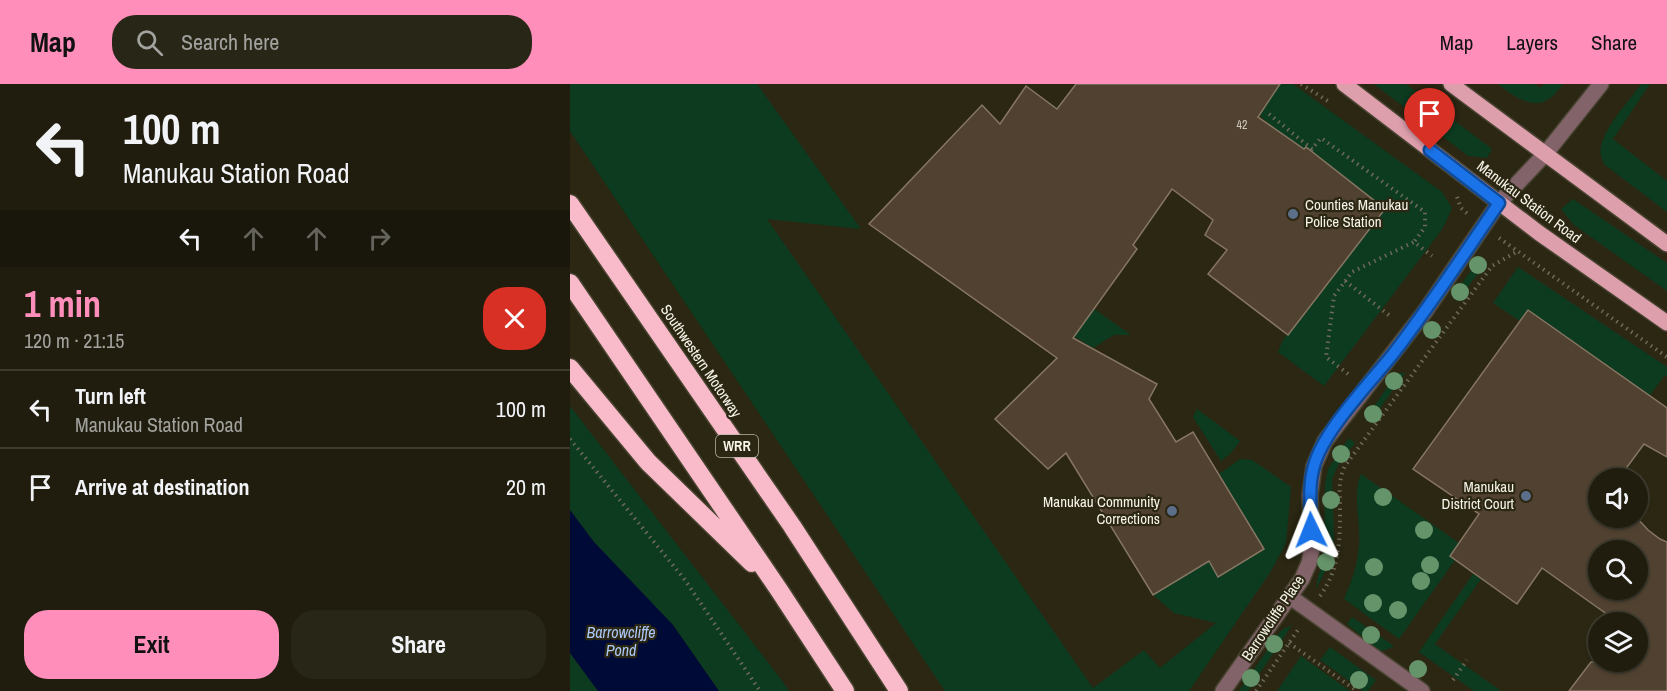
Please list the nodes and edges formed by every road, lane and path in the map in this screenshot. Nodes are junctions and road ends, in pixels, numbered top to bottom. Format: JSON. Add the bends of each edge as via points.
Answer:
{"nodes":[{"id":1,"x":1344,"y":84,"type":"edge"},
{"id":2,"x":1451,"y":84,"type":"edge"},
{"id":3,"x":1601,"y":84,"type":"edge"},
{"id":4,"x":1269,"y":114,"type":"dead end"},
{"id":5,"x":1546,"y":153,"type":"junction"},
{"id":6,"x":1499,"y":203,"type":"junction"},
{"id":7,"x":570,"y":204,"type":"edge"},
{"id":8,"x":1500,"y":239,"type":"dead end"},
{"id":9,"x":1414,"y":242,"type":"junction"},
{"id":10,"x":1667,"y":244,"type":"edge"},
{"id":11,"x":1518,"y":251,"type":"junction"},
{"id":12,"x":1432,"y":256,"type":"dead end"},
{"id":13,"x":1345,"y":281,"type":"junction"},
{"id":14,"x":570,"y":283,"type":"edge"},
{"id":15,"x":1390,"y":316,"type":"dead end"},
{"id":16,"x":1667,"y":323,"type":"edge"},
{"id":17,"x":1667,"y":357,"type":"edge"},
{"id":18,"x":570,"y":368,"type":"edge"},
{"id":19,"x":1348,"y":374,"type":"dead end"},
{"id":20,"x":570,"y":439,"type":"edge"},
{"id":21,"x":779,"y":590,"type":"junction"},
{"id":22,"x":1289,"y":596,"type":"junction"},
{"id":23,"x":1319,"y":597,"type":"dead end"},
{"id":24,"x":1300,"y":626,"type":"dead end"},
{"id":25,"x":1289,"y":643,"type":"junction"},
{"id":26,"x":1467,"y":660,"type":"dead end"},
{"id":27,"x":1453,"y":680,"type":"dead end"},
{"id":28,"x":760,"y":691,"type":"edge"},
{"id":29,"x":845,"y":691,"type":"edge"},
{"id":30,"x":899,"y":691,"type":"edge"},
{"id":31,"x":1222,"y":691,"type":"edge"},
{"id":32,"x":1256,"y":691,"type":"edge"},
{"id":33,"x":1358,"y":691,"type":"edge"},
{"id":34,"x":1422,"y":691,"type":"edge"}],
"edges":[{"from":1,"to":6,"type":"main road","name":"Manukau Station Road"},
{"from":2,"to":5,"type":"main road"},
{"from":3,"to":5,"type":"street","name":"Barrowcliffe Place"},
{"from":4,"to":9,"type":"path","via":[[1312,149],[1322,138],[1425,212],[1425,227]]},
{"from":5,"to":6,"type":"street","name":"Barrowcliffe Place"},
{"from":5,"to":10,"type":"main road"},
{"from":6,"to":16,"type":"main road","name":"Manukau Station Road"},
{"from":6,"to":22,"type":"street","name":"Barrowcliffe Place","via":[[1424,313],[1324,441],[1312,474],[1309,563]]},
{"from":7,"to":30,"type":"highway","name":"Southwestern Motorway","number":"WRR","via":[[792,526]]},
{"from":8,"to":11,"type":"path"},
{"from":9,"to":12,"type":"path"},
{"from":9,"to":13,"type":"path","via":[[1352,272]]},
{"from":11,"to":17,"type":"path"},
{"from":11,"to":23,"type":"path","via":[[1492,266],[1345,466],[1339,479],[1337,562]]},
{"from":13,"to":15,"type":"path"},
{"from":13,"to":19,"type":"path","via":[[1334,296],[1326,357]]},
{"from":14,"to":21,"type":"highway","number":"WRR"},
{"from":18,"to":21,"type":"highway","via":[[648,462]]},
{"from":20,"to":28,"type":"path","via":[[685,580]]},
{"from":21,"to":29,"type":"highway","number":"WRR"},
{"from":22,"to":31,"type":"street","name":"Barrowcliffe Place"},
{"from":22,"to":34,"type":"street"},
{"from":24,"to":25,"type":"path"},
{"from":25,"to":32,"type":"path"},
{"from":25,"to":33,"type":"path"},
{"from":26,"to":27,"type":"path"}]}
